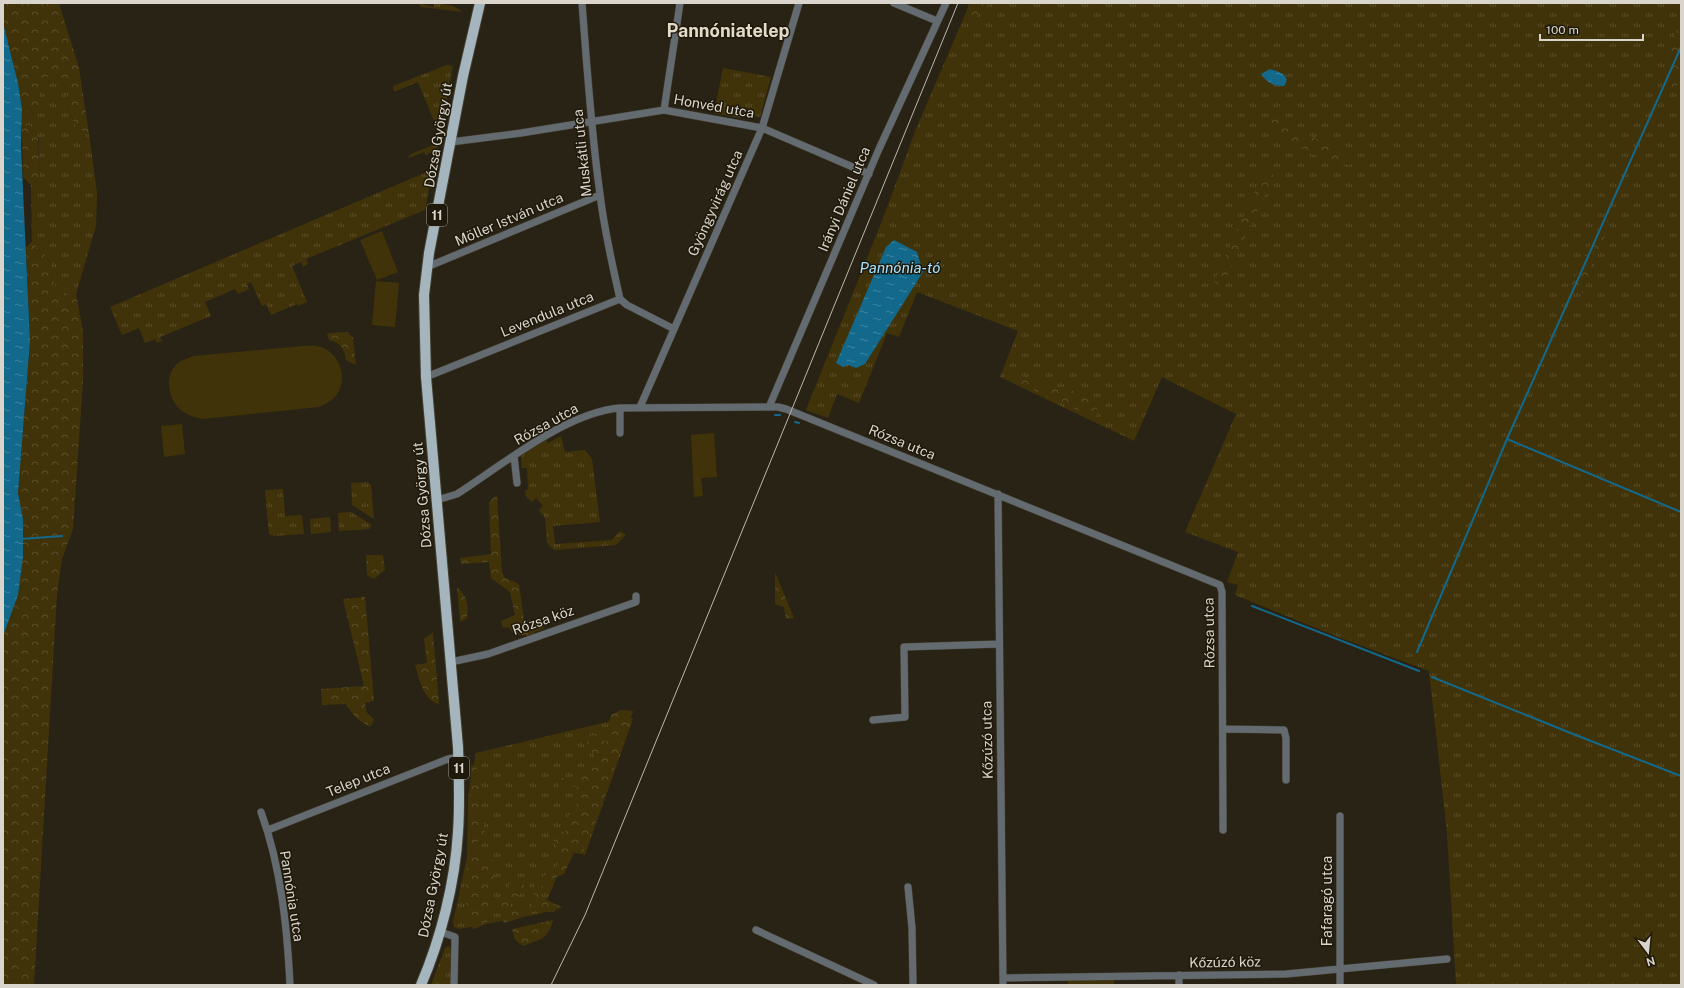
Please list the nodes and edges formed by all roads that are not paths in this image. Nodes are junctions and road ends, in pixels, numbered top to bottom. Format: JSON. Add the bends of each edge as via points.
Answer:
{"nodes":[{"id":1,"x":480,"y":3,"type":"edge"},
{"id":2,"x":582,"y":3,"type":"edge"},
{"id":3,"x":680,"y":3,"type":"edge"},
{"id":4,"x":799,"y":3,"type":"edge"},
{"id":5,"x":894,"y":3,"type":"edge"},
{"id":6,"x":946,"y":3,"type":"edge"},
{"id":7,"x":937,"y":21,"type":"junction"},
{"id":8,"x":664,"y":110,"type":"junction"},
{"id":9,"x":591,"y":121,"type":"junction"},
{"id":10,"x":762,"y":128,"type":"junction"},
{"id":11,"x":451,"y":142,"type":"junction"},
{"id":12,"x":870,"y":174,"type":"junction"},
{"id":13,"x":600,"y":195,"type":"junction"},
{"id":14,"x":427,"y":267,"type":"junction"},
{"id":15,"x":620,"y":299,"type":"junction"},
{"id":16,"x":674,"y":329,"type":"junction"},
{"id":17,"x":426,"y":377,"type":"junction"},
{"id":18,"x":640,"y":407,"type":"junction"},
{"id":19,"x":769,"y":407,"type":"junction"},
{"id":20,"x":620,"y":408,"type":"junction"},
{"id":21,"x":620,"y":433,"type":"dead end"},
{"id":22,"x":514,"y":456,"type":"junction"},
{"id":23,"x":517,"y":483,"type":"dead end"},
{"id":24,"x":998,"y":494,"type":"junction"},
{"id":25,"x":437,"y":500,"type":"junction"},
{"id":26,"x":636,"y":596,"type":"dead end"},
{"id":27,"x":999,"y":644,"type":"junction"},
{"id":28,"x":451,"y":662,"type":"junction"},
{"id":29,"x":873,"y":720,"type":"dead end"},
{"id":30,"x":1223,"y":730,"type":"junction"},
{"id":31,"x":458,"y":757,"type":"junction"},
{"id":32,"x":1286,"y":780,"type":"dead end"},
{"id":33,"x":261,"y":812,"type":"dead end"},
{"id":34,"x":1340,"y":816,"type":"dead end"},
{"id":35,"x":268,"y":830,"type":"junction"},
{"id":36,"x":1223,"y":830,"type":"dead end"},
{"id":37,"x":908,"y":887,"type":"dead end"},
{"id":38,"x":756,"y":930,"type":"dead end"},
{"id":39,"x":441,"y":932,"type":"junction"},
{"id":40,"x":1447,"y":959,"type":"dead end"},
{"id":41,"x":1340,"y":968,"type":"junction"},
{"id":42,"x":1180,"y":975,"type":"junction"},
{"id":43,"x":1003,"y":981,"type":"edge"},
{"id":44,"x":290,"y":985,"type":"edge"},
{"id":45,"x":420,"y":985,"type":"edge"},
{"id":46,"x":454,"y":985,"type":"edge"},
{"id":47,"x":874,"y":985,"type":"edge"},
{"id":48,"x":914,"y":985,"type":"edge"},
{"id":49,"x":1180,"y":985,"type":"edge"},
{"id":50,"x":1340,"y":985,"type":"edge"}],
"edges":[{"from":1,"to":11,"type":"main road","name":"Dózsa György út","number":"11"},
{"from":2,"to":9,"type":"street","name":"Muskátli utca"},
{"from":3,"to":8,"type":"street"},
{"from":4,"to":10,"type":"street","name":"Gyöngyvirág utca"},
{"from":5,"to":7,"type":"street"},
{"from":6,"to":7,"type":"street","name":"Irányi Dániel utca"},
{"from":7,"to":12,"type":"street","name":"Irányi Dániel utca"},
{"from":8,"to":9,"type":"street","name":"Honvéd utca"},
{"from":8,"to":10,"type":"street","name":"Honvéd utca"},
{"from":9,"to":11,"type":"street","name":"Honvéd utca"},
{"from":9,"to":13,"type":"street","name":"Muskátli utca"},
{"from":10,"to":12,"type":"street","name":"Honvéd utca"},
{"from":10,"to":16,"type":"street","name":"Gyöngyvirág utca"},
{"from":11,"to":14,"type":"main road","name":"Dózsa György út","number":"11"},
{"from":12,"to":19,"type":"street","name":"Irányi Dániel utca"},
{"from":13,"to":14,"type":"street","name":"Möller István utca"},
{"from":13,"to":15,"type":"street","name":"Muskátli utca"},
{"from":14,"to":17,"type":"main road","name":"Dózsa György út","number":"11","via":[[424,295]]},
{"from":15,"to":16,"type":"street","via":[[627,306]]},
{"from":15,"to":17,"type":"street","name":"Levendula utca"},
{"from":16,"to":18,"type":"street","name":"Gyöngyvirág utca"},
{"from":17,"to":25,"type":"main road","name":"Dózsa György út","number":"11"},
{"from":18,"to":19,"type":"street","name":"Rózsa utca"},
{"from":18,"to":20,"type":"street","name":"Rózsa utca"},
{"from":19,"to":24,"type":"street","name":"Rózsa utca","via":[[786,408]]},
{"from":20,"to":21,"type":"street"},
{"from":20,"to":22,"type":"street","name":"Rózsa utca","via":[[596,412],[569,423]]},
{"from":22,"to":23,"type":"street"},
{"from":22,"to":25,"type":"street","name":"Rózsa utca","via":[[457,494]]},
{"from":24,"to":27,"type":"street","name":"Kőzúzó utca"},
{"from":24,"to":30,"type":"street","name":"Rózsa utca","via":[[1220,585]]},
{"from":25,"to":28,"type":"main road","name":"Dózsa György út","number":"11"},
{"from":26,"to":28,"type":"street","name":"Rózsa köz","via":[[636,602],[548,628],[488,654]]},
{"from":27,"to":29,"type":"street","via":[[904,647],[905,717]]},
{"from":27,"to":43,"type":"street","name":"Kőzúzó utca"},
{"from":28,"to":31,"type":"main road","name":"Dózsa György út","number":"11"},
{"from":30,"to":32,"type":"street","via":[[1284,730]]},
{"from":30,"to":36,"type":"street","name":"Rózsa utca"},
{"from":31,"to":35,"type":"street","name":"Telep utca"},
{"from":31,"to":39,"type":"main road","name":"Dózsa György út","number":"11","via":[[455,860]]},
{"from":33,"to":35,"type":"street","name":"Pannónia utca"},
{"from":34,"to":41,"type":"street","name":"Fafaragó utca"},
{"from":35,"to":44,"type":"street","name":"Pannónia utca","via":[[281,889]]},
{"from":37,"to":48,"type":"street"},
{"from":38,"to":47,"type":"street"},
{"from":39,"to":45,"type":"main road","name":"Dózsa György út","number":"11"},
{"from":39,"to":46,"type":"street","via":[[455,937]]},
{"from":40,"to":41,"type":"street","name":"Kőzúzó köz"},
{"from":41,"to":42,"type":"street","name":"Kőzúzó köz","via":[[1286,974]]},
{"from":41,"to":50,"type":"street","name":"Fafaragó utca"},
{"from":42,"to":43,"type":"street","name":"Kőzúzó köz"},
{"from":42,"to":49,"type":"street"}]}
